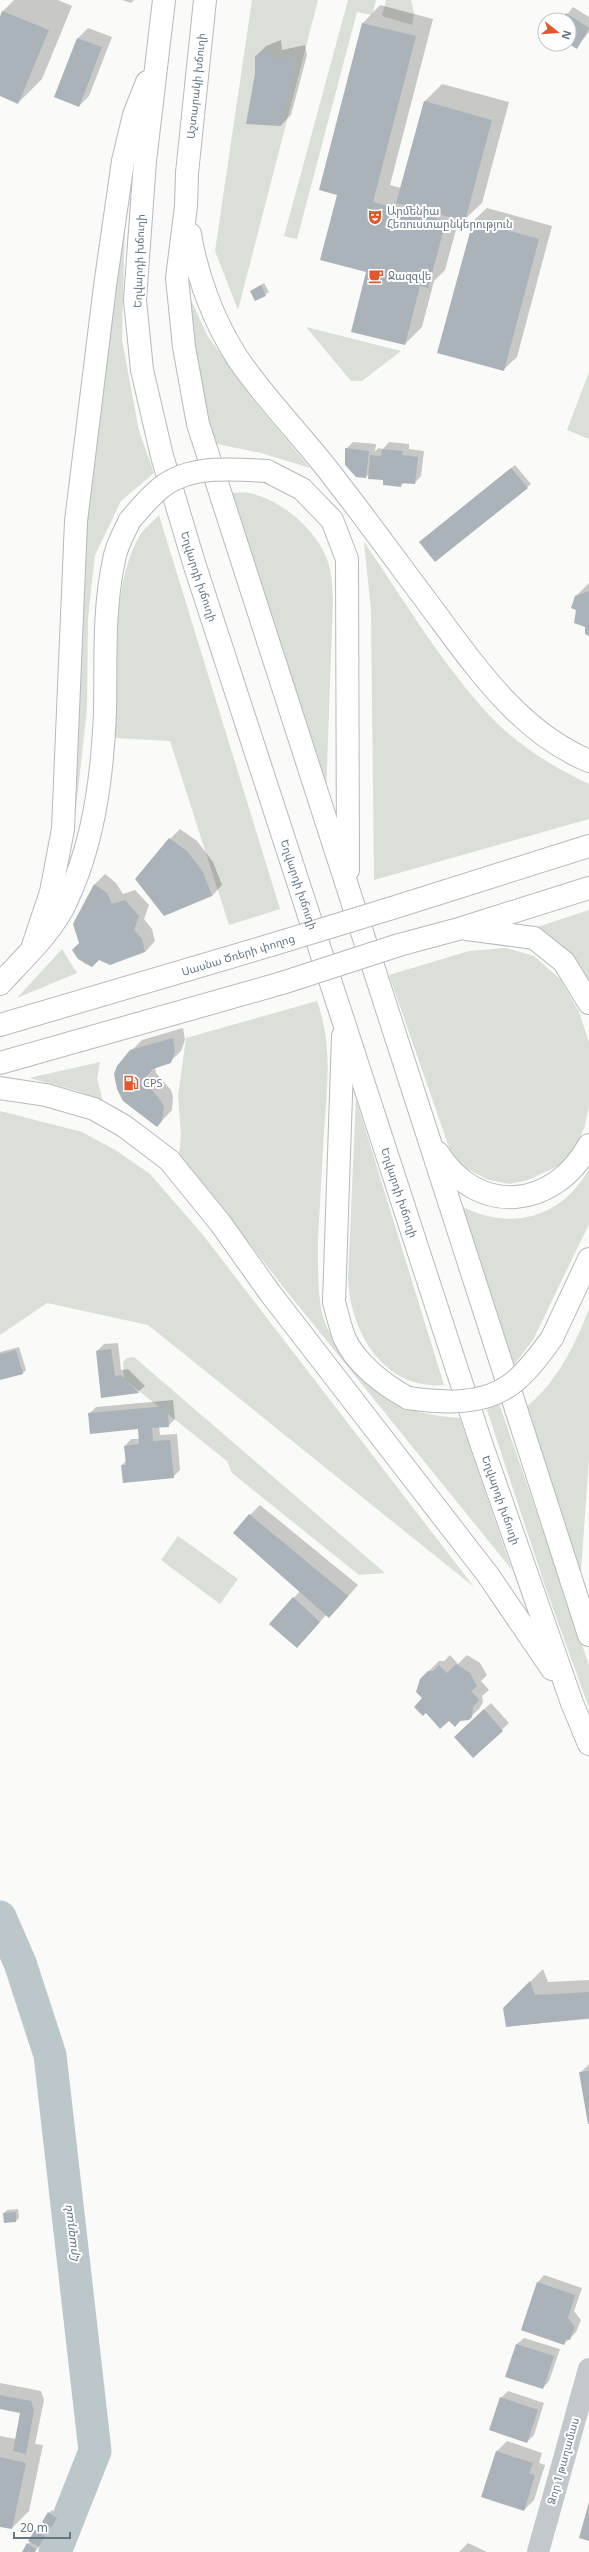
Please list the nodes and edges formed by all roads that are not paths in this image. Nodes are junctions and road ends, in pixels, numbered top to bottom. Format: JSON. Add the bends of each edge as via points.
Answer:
{"nodes":[{"id":1,"x":205,"y":0,"type":"edge"},
{"id":2,"x":163,"y":1,"type":"edge"},
{"id":3,"x":159,"y":49,"type":"junction"},
{"id":4,"x":186,"y":206,"type":"junction"},
{"id":5,"x":589,"y":761,"type":"edge"},
{"id":6,"x":589,"y":846,"type":"edge"},
{"id":7,"x":589,"y":888,"type":"edge"},
{"id":8,"x":349,"y":893,"type":"junction"},
{"id":9,"x":462,"y":928,"type":"junction"},
{"id":10,"x":32,"y":949,"type":"junction"},
{"id":11,"x":0,"y":984,"type":"edge"},
{"id":12,"x":589,"y":1003,"type":"edge"},
{"id":13,"x":344,"y":1020,"type":"junction"},
{"id":14,"x":0,"y":1025,"type":"edge"},
{"id":15,"x":0,"y":1063,"type":"edge"},
{"id":16,"x":0,"y":1088,"type":"edge"},
{"id":17,"x":428,"y":1136,"type":"junction"},
{"id":18,"x":589,"y":1145,"type":"edge"},
{"id":19,"x":589,"y":1259,"type":"edge"},
{"id":20,"x":589,"y":1635,"type":"edge"},
{"id":21,"x":572,"y":1703,"type":"junction"},
{"id":22,"x":589,"y":1744,"type":"edge"},
{"id":23,"x":589,"y":2370,"type":"edge"},
{"id":24,"x":538,"y":2552,"type":"edge"}],
"edges":[{"from":1,"to":4,"type":"main road","name":"Աշտարակի խճուղի","via":[[187,173]]},
{"from":2,"to":3,"type":"main road","name":"Եղվարդի խճուղի"},
{"from":3,"to":10,"type":"main road","via":[[134,116],[125,153],[105,286],[76,521],[63,829],[52,892]]},
{"from":3,"to":13,"type":"main road","name":"Եղվարդի խճուղի","via":[[138,240],[135,300],[142,370],[162,456],[192,558]]},
{"from":4,"to":5,"type":"main road","via":[[195,264],[219,324],[238,359],[337,481],[482,675],[523,719],[548,739]]},
{"from":4,"to":8,"type":"main road","via":[[178,278],[184,347],[198,424]]},
{"from":6,"to":14,"type":"main road","name":"Սասնա Ծռերի փողոց","bridge":true,"via":[[389,909]]},
{"from":7,"to":9,"type":"main road"},
{"from":8,"to":10,"type":"main road","bridge":true,"via":[[347,559],[332,520],[302,489],[267,471],[222,468],[182,475],[156,492],[130,520],[114,558],[107,604],[99,787],[91,837],[61,910]]},
{"from":8,"to":17,"type":"main road"},
{"from":9,"to":12,"type":"main road","via":[[534,938],[564,962]]},
{"from":9,"to":15,"type":"main road","bridge":true,"via":[[399,945],[282,983]]},
{"from":10,"to":11,"type":"main road"},
{"from":13,"to":19,"type":"main road","bridge":true,"via":[[334,1302],[344,1338],[371,1372],[408,1398],[450,1402],[475,1399],[514,1383],[552,1338]]},
{"from":13,"to":21,"type":"main road","name":"Եղվարդի խճուղի","via":[[480,1440]]},
{"from":16,"to":21,"type":"main road","via":[[46,1095],[94,1109],[124,1126],[168,1160],[221,1224],[270,1293],[488,1575],[526,1629]]},
{"from":17,"to":18,"type":"main road","via":[[447,1167],[459,1178],[477,1191],[493,1197],[514,1199],[535,1192],[560,1178],[571,1170]]},
{"from":17,"to":20,"type":"main road"},
{"from":21,"to":22,"type":"main road","name":"Եղվարդի խճուղի"},
{"from":23,"to":24,"type":"street","name":"Ձոր 1 թաղամաս"}]}
